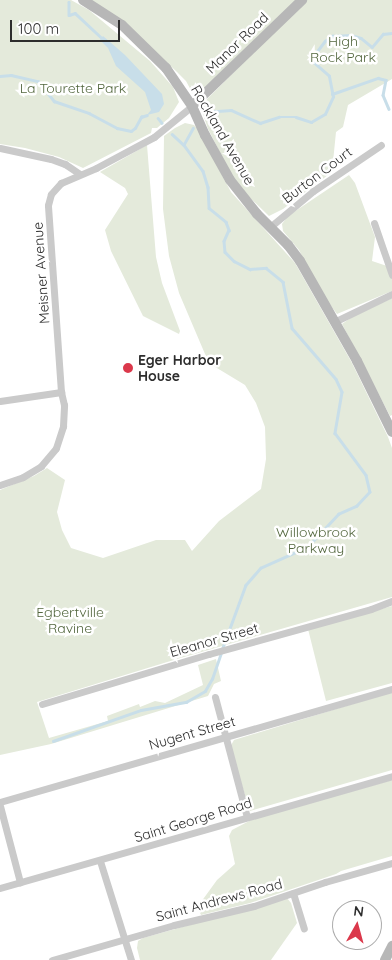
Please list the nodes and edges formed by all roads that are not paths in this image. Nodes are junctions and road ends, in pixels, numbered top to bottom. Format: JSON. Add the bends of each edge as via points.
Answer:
{"nodes":[{"id":1,"x":83,"y":0,"type":"edge"},
{"id":2,"x":302,"y":0,"type":"edge"},
{"id":3,"x":192,"y":106,"type":"junction"},
{"id":4,"x":380,"y":145,"type":"dead end"},
{"id":5,"x":0,"y":148,"type":"edge"},
{"id":6,"x":80,"y":174,"type":"junction"},
{"id":7,"x":374,"y":224,"type":"dead end"},
{"id":8,"x":270,"y":227,"type":"junction"},
{"id":9,"x":392,"y":275,"type":"edge"},
{"id":10,"x":392,"y":294,"type":"edge"},
{"id":11,"x":334,"y":322,"type":"junction"},
{"id":12,"x":61,"y":392,"type":"junction"},
{"id":13,"x":0,"y":401,"type":"edge"},
{"id":14,"x":392,"y":432,"type":"edge"},
{"id":15,"x":0,"y":486,"type":"edge"},
{"id":16,"x":392,"y":601,"type":"edge"},
{"id":17,"x":392,"y":689,"type":"edge"},
{"id":18,"x":215,"y":697,"type":"dead end"},
{"id":19,"x":42,"y":704,"type":"dead end"},
{"id":20,"x":224,"y":737,"type":"junction"},
{"id":21,"x":392,"y":776,"type":"edge"},
{"id":22,"x":0,"y":802,"type":"edge"},
{"id":23,"x":0,"y":806,"type":"edge"},
{"id":24,"x":247,"y":817,"type":"junction"},
{"id":25,"x":100,"y":861,"type":"junction"},
{"id":26,"x":392,"y":863,"type":"edge"},
{"id":27,"x":20,"y":882,"type":"junction"},
{"id":28,"x":0,"y":888,"type":"edge"},
{"id":29,"x":293,"y":893,"type":"junction"},
{"id":30,"x":304,"y":928,"type":"dead end"},
{"id":31,"x":124,"y":939,"type":"junction"},
{"id":32,"x":392,"y":946,"type":"edge"},
{"id":33,"x":52,"y":960,"type":"edge"},
{"id":34,"x":131,"y":960,"type":"edge"},
{"id":35,"x":385,"y":960,"type":"edge"}],
"edges":[{"from":1,"to":3,"type":"street","name":"Rockland Avenue","via":[[122,25],[151,51]]},
{"from":2,"to":3,"type":"street","name":"Manor Road"},
{"from":3,"to":6,"type":"street","name":"Meisner Avenue","via":[[154,137]]},
{"from":3,"to":8,"type":"street","name":"Rockland Avenue","via":[[230,180]]},
{"from":4,"to":8,"type":"street","name":"Burton Court","via":[[313,191]]},
{"from":5,"to":6,"type":"street","via":[[51,159]]},
{"from":6,"to":12,"type":"street","name":"Meisner Avenue","via":[[61,183],[49,199]]},
{"from":7,"to":9,"type":"street"},
{"from":8,"to":11,"type":"street","name":"Rockland Avenue","via":[[300,261]]},
{"from":10,"to":11,"type":"street"},
{"from":11,"to":14,"type":"street","name":"Rockland Avenue"},
{"from":12,"to":13,"type":"street"},
{"from":12,"to":15,"type":"street","name":"Meisner Avenue","via":[[64,426],[56,448],[32,472]]},
{"from":16,"to":19,"type":"street","name":"Eleanor Street"},
{"from":17,"to":20,"type":"street","name":"Nugent Street"},
{"from":18,"to":20,"type":"street"},
{"from":20,"to":22,"type":"street","name":"Nugent Street"},
{"from":20,"to":24,"type":"street"},
{"from":21,"to":24,"type":"street","name":"Saint George Road"},
{"from":23,"to":27,"type":"street"},
{"from":24,"to":25,"type":"street","name":"Saint George Road"},
{"from":25,"to":27,"type":"street","name":"Saint George Road"},
{"from":25,"to":31,"type":"street"},
{"from":26,"to":29,"type":"street","name":"Saint Andrews Road"},
{"from":27,"to":28,"type":"street","name":"Saint George Road"},
{"from":29,"to":30,"type":"street"},
{"from":29,"to":31,"type":"street","name":"Saint Andrews Road"},
{"from":31,"to":33,"type":"street","name":"Saint Andrews Road"},
{"from":31,"to":34,"type":"street"},
{"from":32,"to":35,"type":"street"}]}
